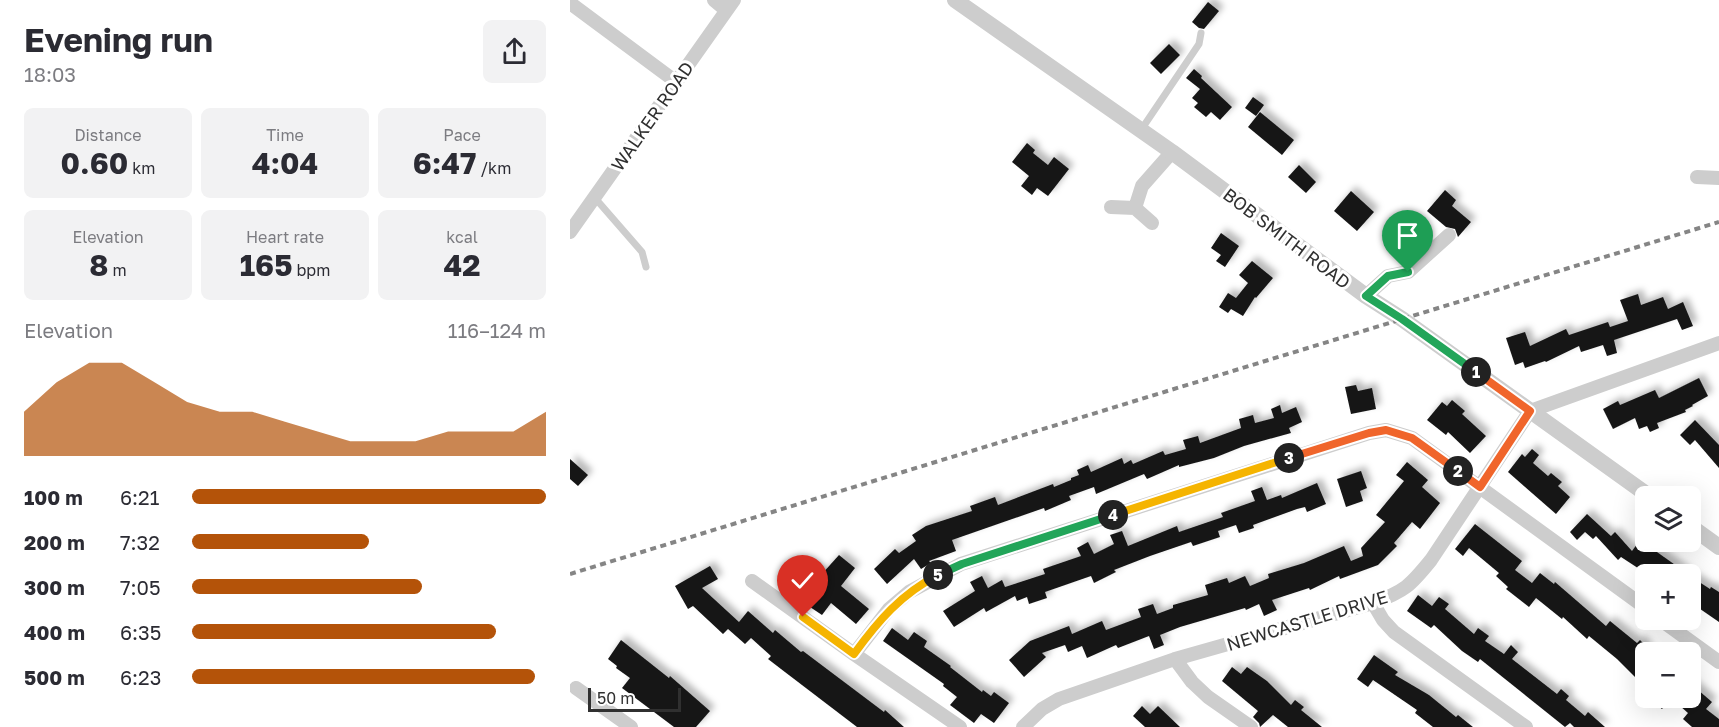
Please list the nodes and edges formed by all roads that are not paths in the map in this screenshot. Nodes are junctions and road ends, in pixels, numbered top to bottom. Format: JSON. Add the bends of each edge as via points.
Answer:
{"nodes":[{"id":1,"x":714,"y":0,"type":"edge"},
{"id":2,"x":955,"y":0,"type":"edge"},
{"id":3,"x":570,"y":3,"type":"edge"},
{"id":4,"x":730,"y":5,"type":"edge"},
{"id":5,"x":1201,"y":33,"type":"dead end"},
{"id":6,"x":675,"y":81,"type":"junction"},
{"id":7,"x":1141,"y":131,"type":"junction"},
{"id":8,"x":1172,"y":152,"type":"junction"},
{"id":9,"x":1696,"y":177,"type":"dead end"},
{"id":10,"x":1719,"y":178,"type":"edge"},
{"id":11,"x":595,"y":198,"type":"junction"},
{"id":12,"x":1111,"y":207,"type":"dead end"},
{"id":13,"x":1135,"y":208,"type":"junction"},
{"id":14,"x":1152,"y":223,"type":"dead end"},
{"id":15,"x":570,"y":232,"type":"edge"},
{"id":16,"x":1449,"y":235,"type":"dead end"},
{"id":17,"x":646,"y":267,"type":"dead end"},
{"id":18,"x":1366,"y":296,"type":"junction"},
{"id":19,"x":1719,"y":343,"type":"edge"},
{"id":20,"x":1530,"y":411,"type":"junction"},
{"id":21,"x":1635,"y":486,"type":"edge"},
{"id":22,"x":1480,"y":487,"type":"junction"},
{"id":23,"x":1701,"y":534,"type":"edge"},
{"id":24,"x":1719,"y":547,"type":"edge"},
{"id":25,"x":753,"y":581,"type":"dead end"},
{"id":26,"x":1635,"y":600,"type":"edge"},
{"id":27,"x":1373,"y":603,"type":"junction"},
{"id":28,"x":1675,"y":630,"type":"edge"},
{"id":29,"x":854,"y":654,"type":"junction"},
{"id":30,"x":1175,"y":660,"type":"junction"},
{"id":31,"x":1719,"y":662,"type":"edge"},
{"id":32,"x":576,"y":688,"type":"dead end"},
{"id":33,"x":631,"y":727,"type":"edge"},
{"id":34,"x":960,"y":727,"type":"edge"},
{"id":35,"x":1023,"y":727,"type":"edge"},
{"id":36,"x":1251,"y":727,"type":"edge"},
{"id":37,"x":1526,"y":727,"type":"edge"}],
"edges":[{"from":1,"to":4,"type":"street"},
{"from":2,"to":7,"type":"street","name":"BOB SMITH ROAD"},
{"from":3,"to":6,"type":"street"},
{"from":4,"to":6,"type":"street","name":"WALKER ROAD"},
{"from":5,"to":7,"type":"lane","via":[[1198,44]]},
{"from":6,"to":11,"type":"street","name":"WALKER ROAD"},
{"from":7,"to":8,"type":"street","name":"BOB SMITH ROAD"},
{"from":8,"to":13,"type":"street","via":[[1142,186]]},
{"from":8,"to":18,"type":"street","name":"BOB SMITH ROAD"},
{"from":9,"to":10,"type":"street"},
{"from":11,"to":15,"type":"street","name":"WALKER ROAD"},
{"from":11,"to":17,"type":"lane","via":[[642,252]]},
{"from":12,"to":13,"type":"street"},
{"from":13,"to":14,"type":"street"},
{"from":16,"to":18,"type":"street","via":[[1408,272],[1388,276]]},
{"from":18,"to":20,"type":"street","name":"BOB SMITH ROAD"},
{"from":19,"to":20,"type":"street"},
{"from":20,"to":21,"type":"street","name":"BOB SMITH ROAD"},
{"from":20,"to":22,"type":"street","name":"NEWCASTLE DRIVE"},
{"from":22,"to":26,"type":"street"},
{"from":22,"to":27,"type":"street","name":"NEWCASTLE DRIVE","via":[[1414,580],[1400,592]]},
{"from":22,"to":29,"type":"street","via":[[1412,438],[1386,430],[1369,433],[962,564],[909,592],[889,609]]},
{"from":23,"to":24,"type":"street"},
{"from":25,"to":29,"type":"street"},
{"from":27,"to":30,"type":"street","name":"NEWCASTLE DRIVE"},
{"from":27,"to":37,"type":"street","via":[[1394,632]]},
{"from":28,"to":31,"type":"street"},
{"from":29,"to":34,"type":"street"},
{"from":30,"to":35,"type":"street","name":"NEWCASTLE DRIVE","via":[[1059,699]]},
{"from":30,"to":36,"type":"street","via":[[1208,697]]},
{"from":32,"to":33,"type":"street"}]}
